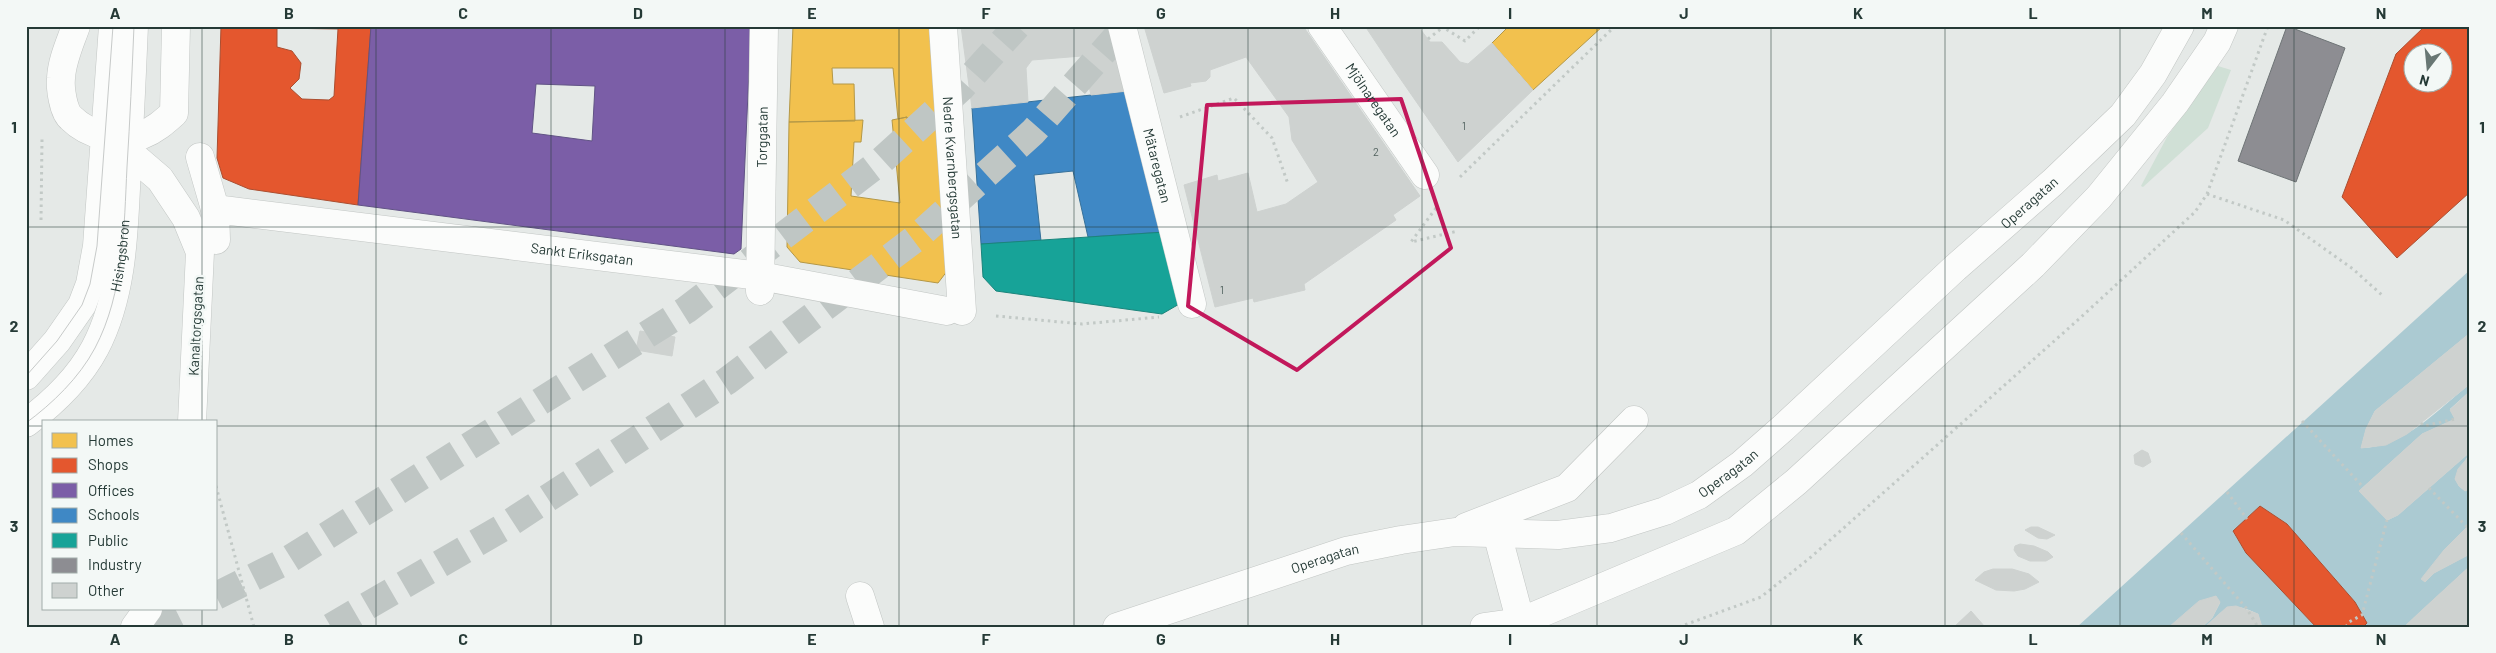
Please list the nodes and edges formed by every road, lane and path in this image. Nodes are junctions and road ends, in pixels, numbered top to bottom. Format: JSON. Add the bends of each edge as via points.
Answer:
{"nodes":[{"id":1,"x":76,"y":26,"type":"edge"},
{"id":2,"x":134,"y":26,"type":"edge"},
{"id":3,"x":176,"y":26,"type":"edge"},
{"id":4,"x":764,"y":26,"type":"edge"},
{"id":5,"x":943,"y":26,"type":"edge"},
{"id":6,"x":1122,"y":26,"type":"edge"},
{"id":7,"x":1322,"y":26,"type":"edge"},
{"id":8,"x":1480,"y":26,"type":"edge"},
{"id":9,"x":1615,"y":26,"type":"edge"},
{"id":10,"x":2180,"y":26,"type":"edge"},
{"id":11,"x":2224,"y":26,"type":"edge"},
{"id":12,"x":2268,"y":26,"type":"edge"},
{"id":13,"x":1442,"y":27,"type":"edge"},
{"id":14,"x":1428,"y":39,"type":"dead end"},
{"id":15,"x":119,"y":43,"type":"edge"},
{"id":16,"x":1178,"y":117,"type":"dead end"},
{"id":17,"x":119,"y":141,"type":"junction"},
{"id":18,"x":200,"y":157,"type":"dead end"},
{"id":19,"x":1425,"y":175,"type":"dead end"},
{"id":20,"x":1458,"y":179,"type":"dead end"},
{"id":21,"x":1288,"y":184,"type":"dead end"},
{"id":22,"x":2207,"y":194,"type":"junction"},
{"id":23,"x":215,"y":209,"type":"junction"},
{"id":24,"x":203,"y":236,"type":"junction"},
{"id":25,"x":760,"y":284,"type":"junction"},
{"id":26,"x":2383,"y":296,"type":"dead end"},
{"id":27,"x":1192,"y":304,"type":"joint"},
{"id":28,"x":955,"y":311,"type":"junction"},
{"id":29,"x":26,"y":376,"type":"edge"},
{"id":30,"x":192,"y":420,"type":"edge"},
{"id":31,"x":1634,"y":420,"type":"dead end"},
{"id":32,"x":2455,"y":420,"type":"dead end"},
{"id":33,"x":2302,"y":421,"type":"dead end"},
{"id":34,"x":26,"y":423,"type":"edge"},
{"id":35,"x":2421,"y":423,"type":"dead end"},
{"id":36,"x":2362,"y":487,"type":"dead end"},
{"id":37,"x":2429,"y":488,"type":"dead end"},
{"id":38,"x":2227,"y":492,"type":"dead end"},
{"id":39,"x":218,"y":493,"type":"edge"},
{"id":40,"x":2247,"y":519,"type":"dead end"},
{"id":41,"x":2387,"y":520,"type":"dead end"},
{"id":42,"x":2470,"y":530,"type":"edge"},
{"id":43,"x":1455,"y":532,"type":"junction"},
{"id":44,"x":1496,"y":533,"type":"junction"},
{"id":45,"x":2182,"y":533,"type":"dead end"},
{"id":46,"x":860,"y":596,"type":"dead end"},
{"id":47,"x":147,"y":610,"type":"edge"},
{"id":48,"x":2349,"y":622,"type":"junction"},
{"id":49,"x":1521,"y":624,"type":"edge"},
{"id":50,"x":135,"y":627,"type":"edge"},
{"id":51,"x":254,"y":627,"type":"edge"},
{"id":52,"x":870,"y":627,"type":"edge"},
{"id":53,"x":1117,"y":627,"type":"edge"},
{"id":54,"x":1484,"y":627,"type":"edge"},
{"id":55,"x":1679,"y":627,"type":"edge"},
{"id":56,"x":2258,"y":627,"type":"edge"},
{"id":57,"x":2346,"y":627,"type":"edge"},
{"id":58,"x":2351,"y":627,"type":"edge"}],
"edges":[{"from":1,"to":17,"type":"street","via":[[60,79],[69,117],[89,131]]},
{"from":2,"to":15,"type":"street","name":"Hisingsbron"},
{"from":3,"to":17,"type":"street","via":[[174,113],[157,128]]},
{"from":4,"to":25,"type":"street","name":"Torggatan"},
{"from":5,"to":28,"type":"street","name":"Nedre Kvarnbergsgatan"},
{"from":6,"to":27,"type":"street","name":"Mätaregatan"},
{"from":7,"to":19,"type":"street","name":"Mjölnaregatan"},
{"from":8,"to":13,"type":"path","via":[[1465,41]]},
{"from":9,"to":20,"type":"path"},
{"from":10,"to":44,"type":"street","name":"Operagatan","via":[[2152,74],[2122,115],[2053,182],[1742,464],[1699,495],[1665,512],[1611,528],[1558,535]]},
{"from":11,"to":49,"type":"street","via":[[2175,103],[2099,197],[2033,265],[1796,482],[1736,531]]},
{"from":12,"to":22,"type":"path"},
{"from":13,"to":14,"type":"path"},
{"from":15,"to":17,"type":"street","name":"Hisingsbron"},
{"from":16,"to":21,"type":"path","via":[[1234,98],[1272,138]]},
{"from":17,"to":24,"type":"street","via":[[160,179],[186,218]]},
{"from":17,"to":29,"type":"street","name":"Hisingsbron","via":[[90,284],[82,305],[58,341]]},
{"from":17,"to":34,"type":"street","name":"Hisingsbron","via":[[120,267],[110,310],[95,348],[79,372],[62,393]]},
{"from":18,"to":23,"type":"street"},
{"from":22,"to":26,"type":"path","via":[[2284,220],[2353,269]]},
{"from":22,"to":55,"type":"path","via":[[2195,212],[2129,274],[1811,557],[1761,597]]},
{"from":23,"to":24,"type":"street"},
{"from":23,"to":25,"type":"street","name":"Sankt Eriksgatan"},
{"from":24,"to":30,"type":"street","name":"Kanaltorgsgatan"},
{"from":25,"to":28,"type":"street","name":"Sankt Eriksgatan"},
{"from":27,"to":28,"type":"path","via":[[1171,316],[1082,324]]},
{"from":31,"to":43,"type":"street","via":[[1567,488]]},
{"from":32,"to":35,"type":"path","via":[[2424,426]]},
{"from":33,"to":36,"type":"path"},
{"from":37,"to":42,"type":"path"},
{"from":38,"to":40,"type":"path"},
{"from":39,"to":51,"type":"path"},
{"from":41,"to":48,"type":"path","via":[[2362,615]]},
{"from":43,"to":44,"type":"street","name":"Operagatan"},
{"from":43,"to":53,"type":"street","name":"Operagatan","via":[[1346,551]]},
{"from":44,"to":49,"type":"street"},
{"from":45,"to":56,"type":"path","via":[[2247,609]]},
{"from":46,"to":52,"type":"street"},
{"from":47,"to":50,"type":"street"},
{"from":48,"to":57,"type":"path"},
{"from":48,"to":58,"type":"path"},
{"from":49,"to":54,"type":"street"}]}
